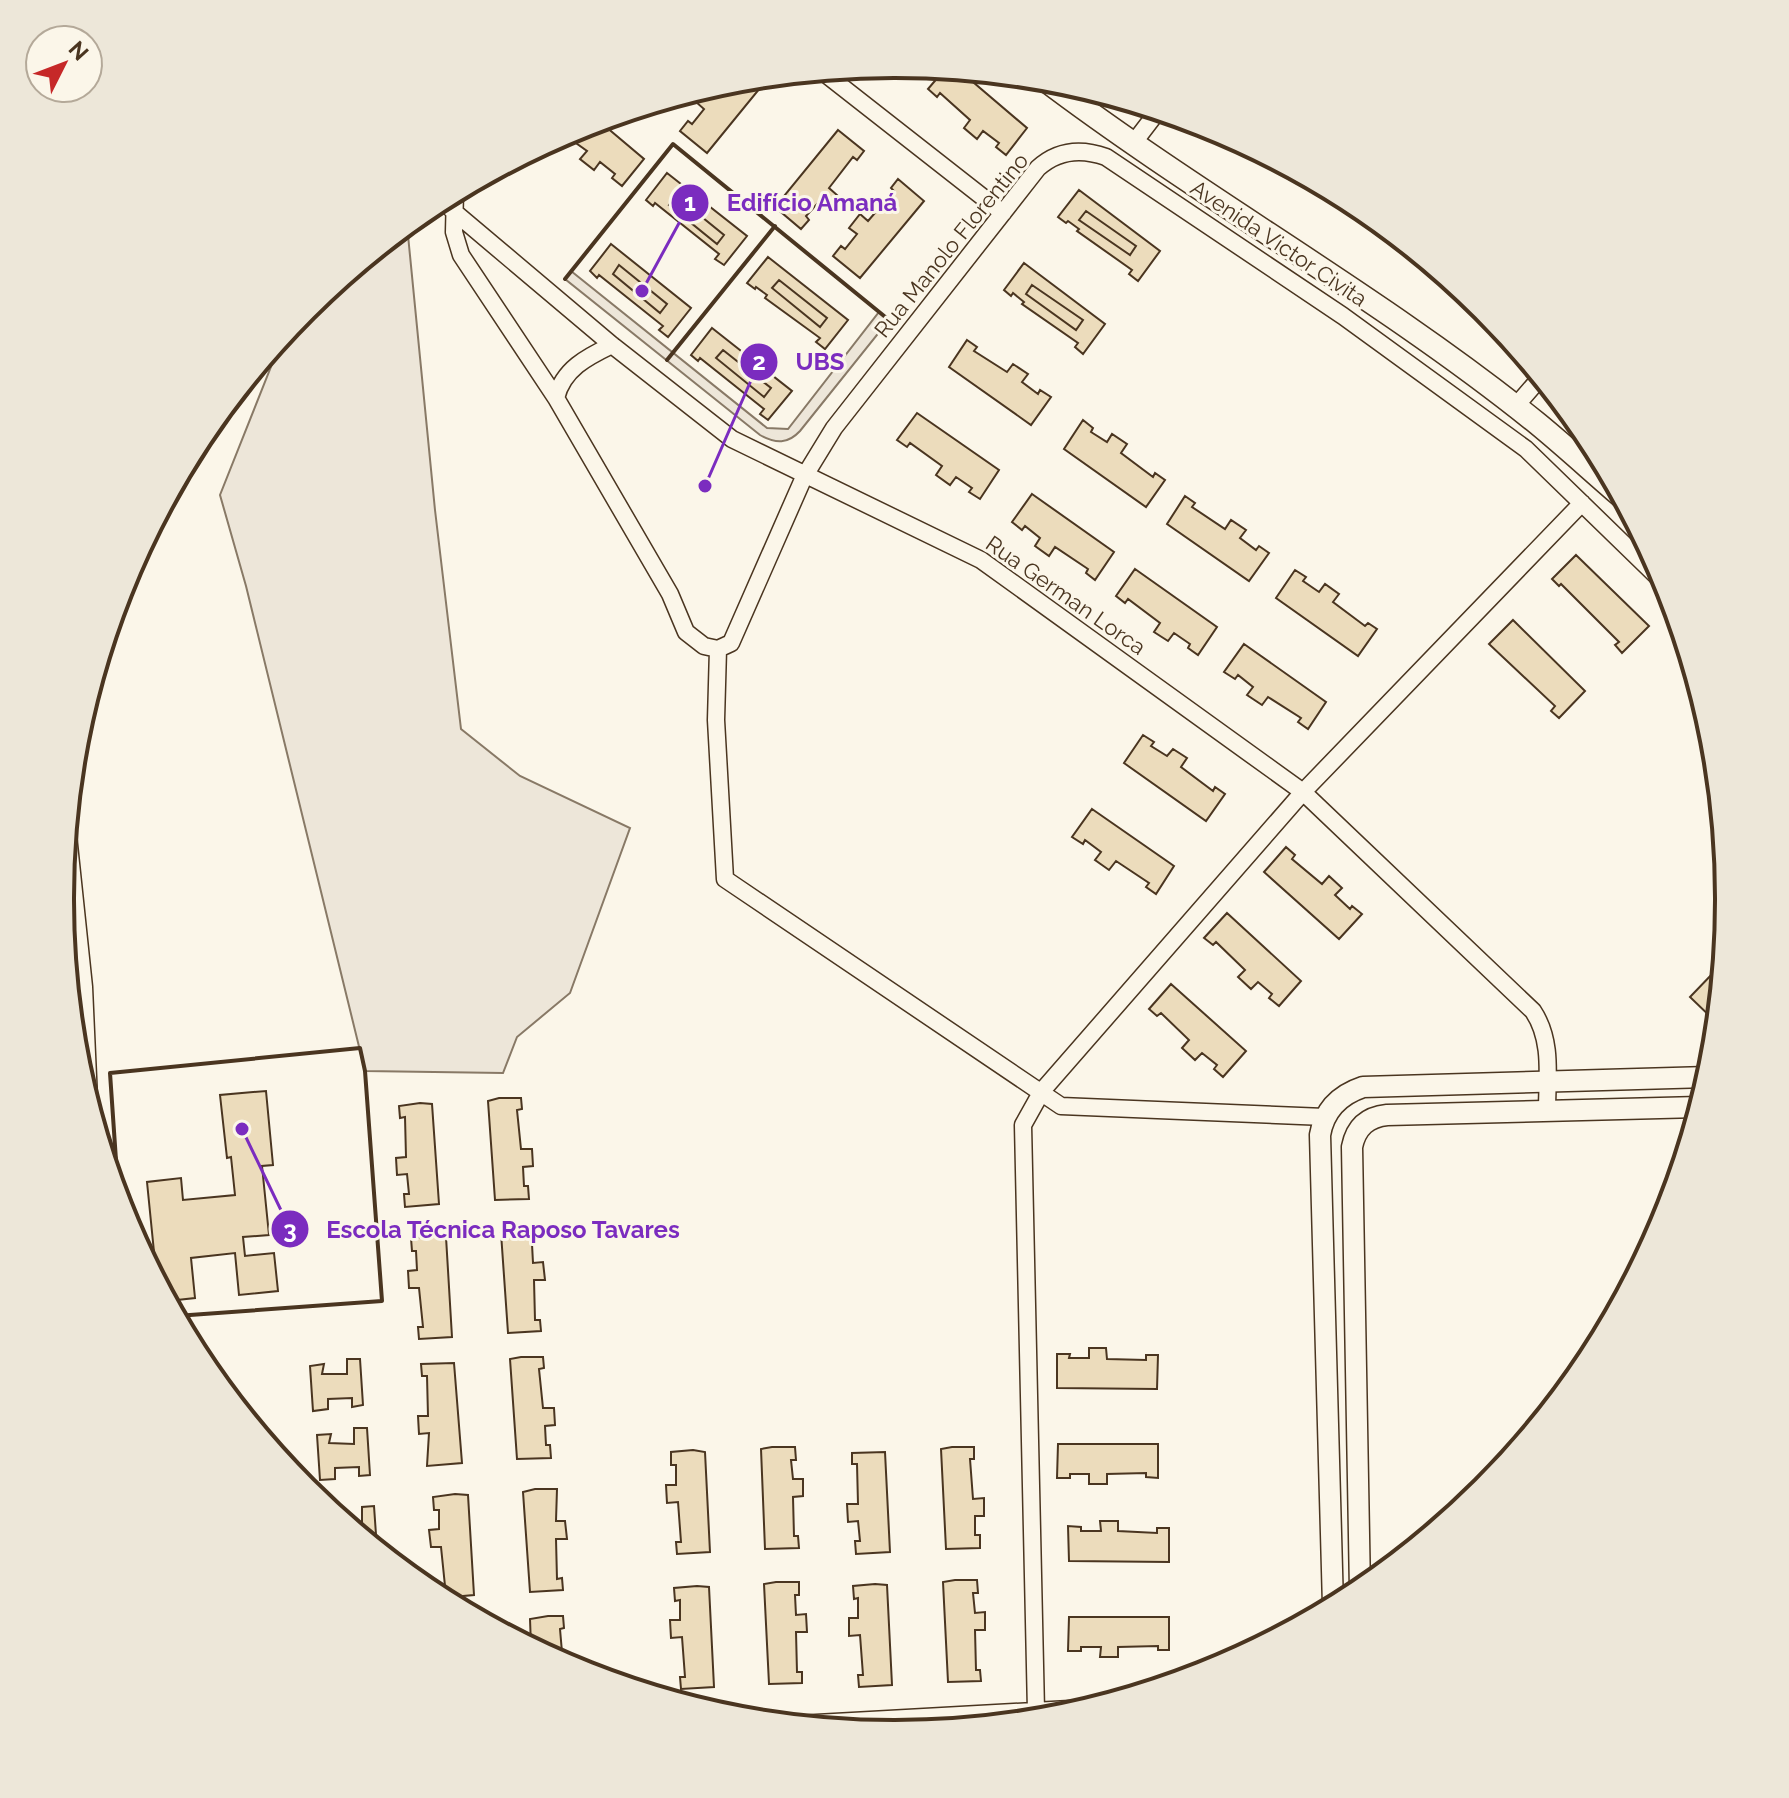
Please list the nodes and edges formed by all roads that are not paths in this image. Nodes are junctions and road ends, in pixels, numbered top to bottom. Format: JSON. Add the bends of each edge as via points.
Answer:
{"nodes":[{"id":1,"x":834,"y":81,"type":"edge"},
{"id":2,"x":1068,"y":97,"type":"edge"},
{"id":3,"x":1151,"y":120,"type":"edge"},
{"id":4,"x":1132,"y":145,"type":"junction"},
{"id":5,"x":458,"y":205,"type":"edge"},
{"id":6,"x":455,"y":207,"type":"edge"},
{"id":7,"x":1003,"y":213,"type":"junction"},
{"id":8,"x":612,"y":345,"type":"junction"},
{"id":9,"x":1533,"y":386,"type":"edge"},
{"id":10,"x":556,"y":398,"type":"junction"},
{"id":11,"x":1515,"y":407,"type":"junction"},
{"id":12,"x":1597,"y":476,"type":"edge"},
{"id":13,"x":804,"y":477,"type":"junction"},
{"id":14,"x":1582,"y":503,"type":"junction"},
{"id":15,"x":1642,"y":562,"type":"edge"},
{"id":16,"x":718,"y":649,"type":"junction"},
{"id":17,"x":1303,"y":792,"type":"junction"},
{"id":18,"x":75,"y":918,"type":"edge"},
{"id":19,"x":84,"y":1021,"type":"edge"},
{"id":20,"x":1695,"y":1077,"type":"edge"},
{"id":21,"x":1546,"y":1082,"type":"junction"},
{"id":22,"x":1042,"y":1091,"type":"junction"},
{"id":23,"x":1688,"y":1107,"type":"edge"},
{"id":24,"x":1547,"y":1111,"type":"junction"},
{"id":25,"x":1325,"y":1117,"type":"junction"},
{"id":26,"x":1359,"y":1538,"type":"junction"},
{"id":27,"x":1331,"y":1540,"type":"junction"},
{"id":28,"x":1360,"y":1574,"type":"edge"},
{"id":29,"x":1333,"y":1592,"type":"edge"},
{"id":30,"x":1036,"y":1707,"type":"edge"},
{"id":31,"x":987,"y":1714,"type":"edge"},
{"id":32,"x":881,"y":1719,"type":"edge"}],
"edges":[{"from":1,"to":7,"type":"street"},
{"from":2,"to":4,"type":"main road","name":"Avenida Victor Civita"},
{"from":3,"to":4,"type":"street"},
{"from":4,"to":11,"type":"main road","name":"Avenida Victor Civita"},
{"from":5,"to":8,"type":"street","name":"Rua German Lorca"},
{"from":6,"to":10,"type":"street","via":[[461,255]]},
{"from":7,"to":13,"type":"street","name":"Rua Manolo Florentino","via":[[834,428]]},
{"from":7,"to":14,"type":"street","name":"Rua Manolo Florentino","via":[[1050,157],[1074,151],[1106,157],[1343,316],[1526,449]]},
{"from":8,"to":10,"type":"street","via":[[583,358],[567,374]]},
{"from":8,"to":13,"type":"street","name":"Rua German Lorca","via":[[732,439]]},
{"from":9,"to":11,"type":"street"},
{"from":10,"to":16,"type":"street","via":[[670,594],[686,632]]},
{"from":11,"to":12,"type":"main road","name":"Avenida Victor Civita"},
{"from":13,"to":16,"type":"street","name":"Rua Manolo Florentino","via":[[731,643]]},
{"from":13,"to":17,"type":"street","name":"Rua German Lorca","via":[[981,560]]},
{"from":14,"to":15,"type":"street","name":"Rua Manolo Florentino"},
{"from":14,"to":17,"type":"street"},
{"from":16,"to":22,"type":"street","via":[[716,720],[725,879]]},
{"from":17,"to":21,"type":"street","name":"Rua German Lorca","via":[[1527,1004],[1546,1039]]},
{"from":17,"to":22,"type":"street"},
{"from":18,"to":19,"type":"street"},
{"from":20,"to":21,"type":"street"},
{"from":21,"to":24,"type":"street","name":"Rua German Lorca"},
{"from":21,"to":25,"type":"street","via":[[1363,1087],[1345,1095]]},
{"from":22,"to":25,"type":"street","via":[[1061,1106]]},
{"from":22,"to":30,"type":"street","via":[[1023,1125]]},
{"from":23,"to":24,"type":"street"},
{"from":24,"to":26,"type":"street","via":[[1378,1116],[1361,1126],[1354,1139]]},
{"from":25,"to":27,"type":"street","via":[[1320,1135]]},
{"from":26,"to":27,"type":"street"},
{"from":26,"to":28,"type":"street"},
{"from":27,"to":29,"type":"street"},
{"from":31,"to":32,"type":"street"}]}
